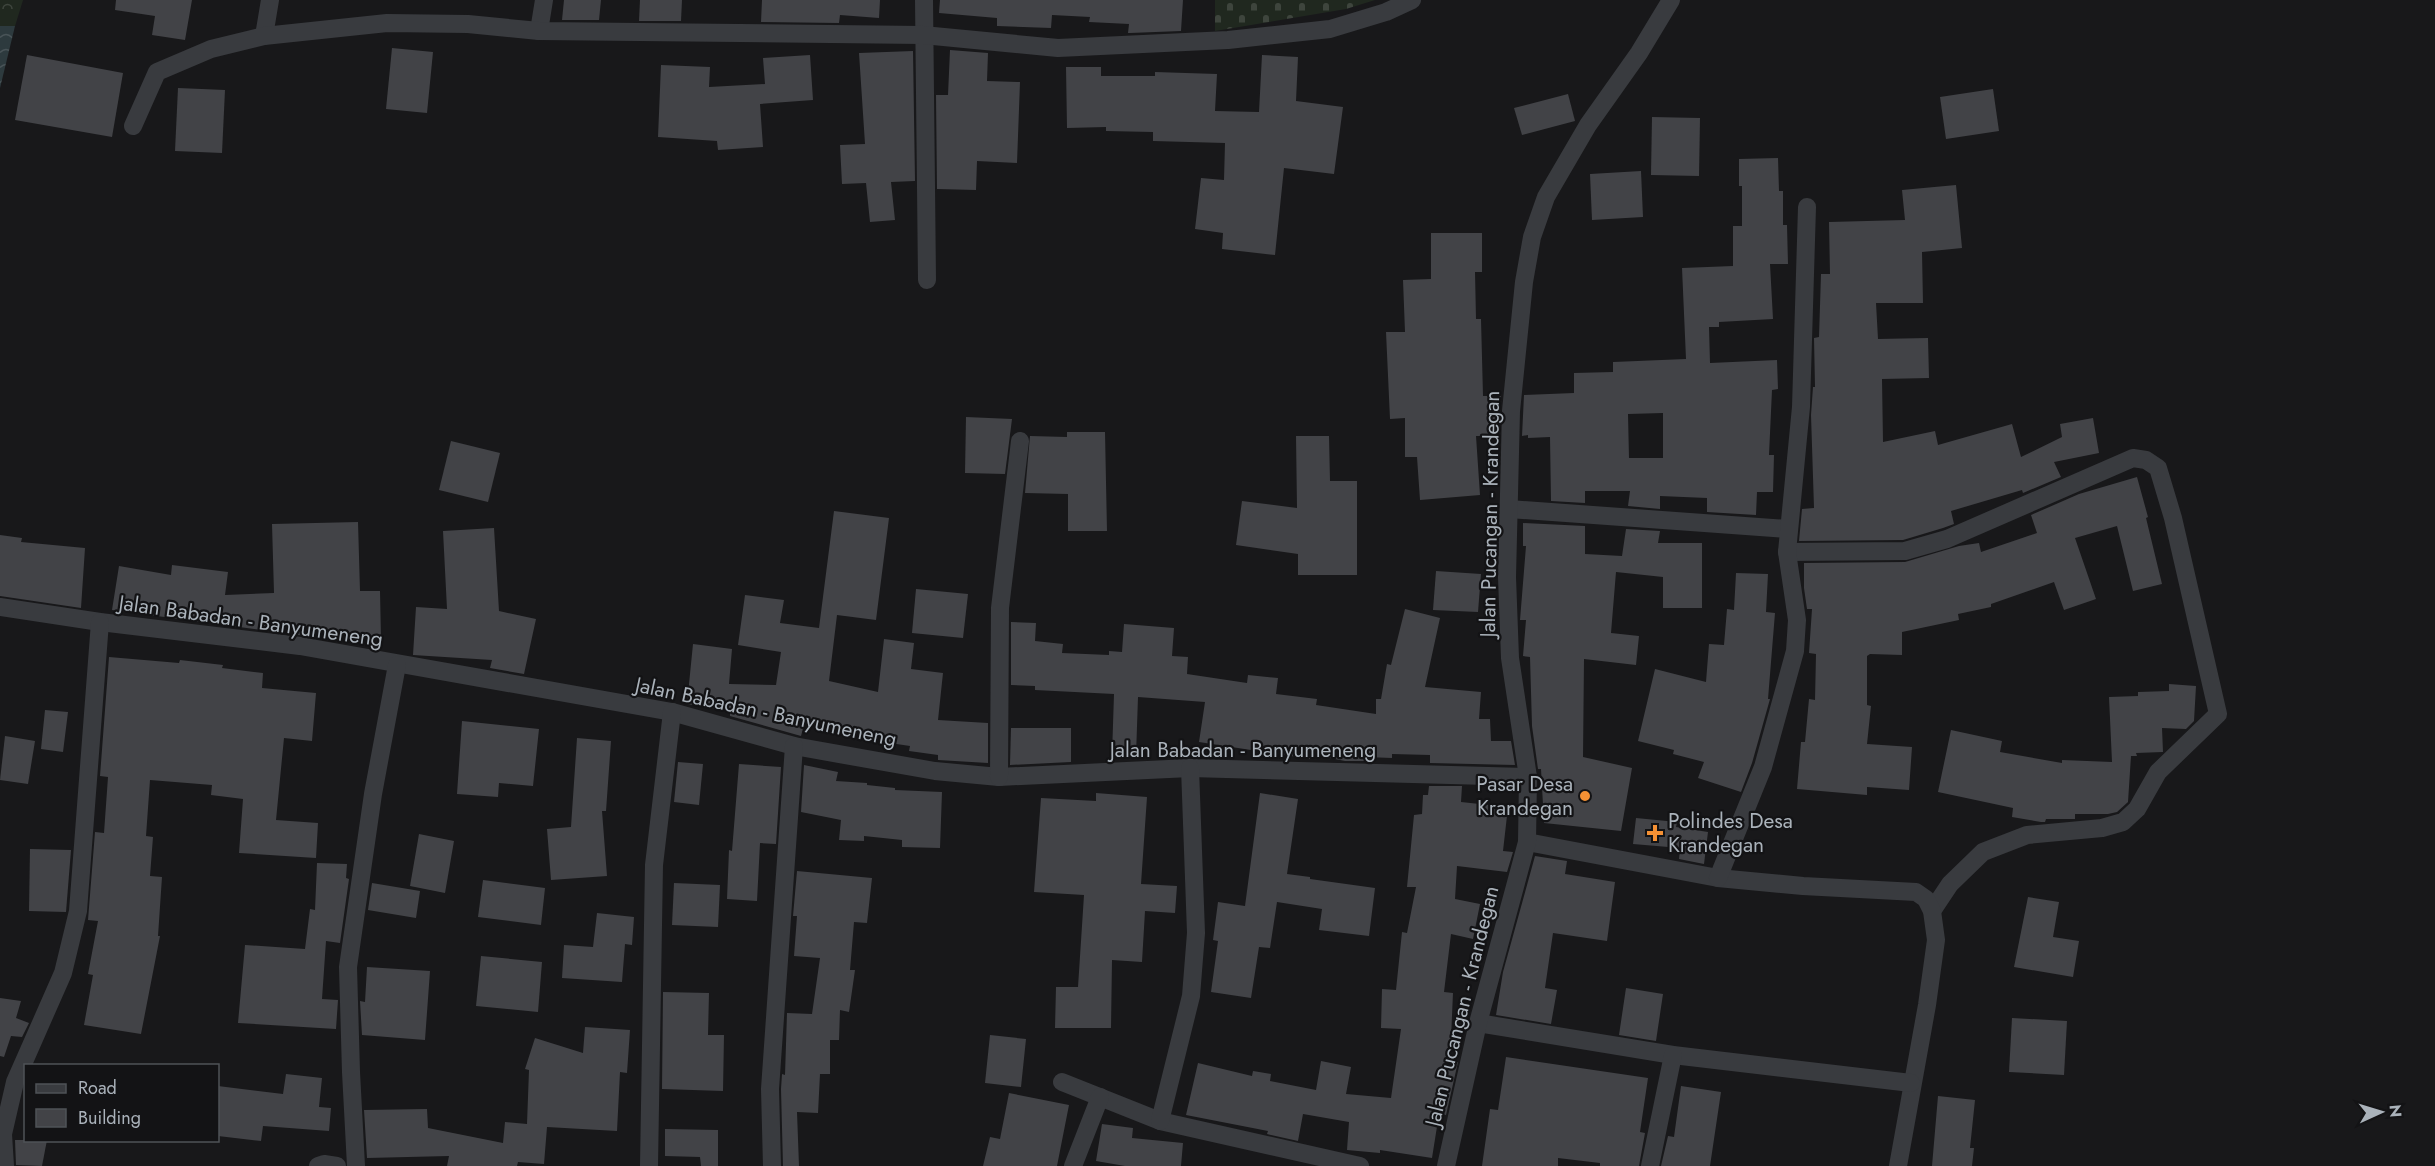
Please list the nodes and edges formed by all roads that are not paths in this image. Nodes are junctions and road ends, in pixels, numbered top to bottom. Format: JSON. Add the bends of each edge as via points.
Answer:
{"nodes":[{"id":1,"x":270,"y":0,"type":"edge"},
{"id":2,"x":544,"y":0,"type":"edge"},
{"id":3,"x":924,"y":0,"type":"edge"},
{"id":4,"x":1412,"y":0,"type":"edge"},
{"id":5,"x":1671,"y":0,"type":"edge"},
{"id":6,"x":539,"y":32,"type":"junction"},
{"id":7,"x":923,"y":35,"type":"junction"},
{"id":8,"x":264,"y":36,"type":"junction"},
{"id":9,"x":133,"y":126,"type":"dead end"},
{"id":10,"x":1807,"y":207,"type":"dead end"},
{"id":11,"x":927,"y":280,"type":"dead end"},
{"id":12,"x":1020,"y":441,"type":"dead end"},
{"id":13,"x":1509,"y":509,"type":"junction"},
{"id":14,"x":1788,"y":529,"type":"junction"},
{"id":15,"x":1787,"y":552,"type":"junction"},
{"id":16,"x":0,"y":607,"type":"edge"},
{"id":17,"x":100,"y":622,"type":"junction"},
{"id":18,"x":397,"y":665,"type":"junction"},
{"id":19,"x":672,"y":712,"type":"junction"},
{"id":20,"x":794,"y":746,"type":"junction"},
{"id":21,"x":1190,"y":768,"type":"junction"},
{"id":22,"x":999,"y":777,"type":"junction"},
{"id":23,"x":1528,"y":777,"type":"junction"},
{"id":24,"x":1527,"y":842,"type":"junction"},
{"id":25,"x":1718,"y":878,"type":"junction"},
{"id":26,"x":1932,"y":911,"type":"junction"},
{"id":27,"x":1478,"y":1023,"type":"junction"},
{"id":28,"x":1673,"y":1055,"type":"junction"},
{"id":29,"x":1062,"y":1082,"type":"dead end"},
{"id":30,"x":1911,"y":1083,"type":"junction"},
{"id":31,"x":1100,"y":1097,"type":"junction"},
{"id":32,"x":1160,"y":1121,"type":"junction"},
{"id":33,"x":4,"y":1166,"type":"edge"},
{"id":34,"x":318,"y":1166,"type":"edge"},
{"id":35,"x":337,"y":1166,"type":"edge"},
{"id":36,"x":356,"y":1166,"type":"edge"},
{"id":37,"x":649,"y":1166,"type":"edge"},
{"id":38,"x":772,"y":1166,"type":"edge"},
{"id":39,"x":1072,"y":1166,"type":"edge"},
{"id":40,"x":1360,"y":1166,"type":"edge"},
{"id":41,"x":1446,"y":1166,"type":"edge"},
{"id":42,"x":1650,"y":1166,"type":"edge"},
{"id":43,"x":1898,"y":1166,"type":"edge"}],
"edges":[{"from":1,"to":8,"type":"street"},
{"from":2,"to":6,"type":"street"},
{"from":3,"to":7,"type":"street"},
{"from":4,"to":7,"type":"street","via":[[1330,29],[1228,40],[1058,48]]},
{"from":5,"to":13,"type":"street","name":"Jalan Pucangan - Krandegan","via":[[1546,197],[1532,237],[1511,411]]},
{"from":6,"to":7,"type":"street"},
{"from":6,"to":8,"type":"street","via":[[468,24],[387,23]]},
{"from":7,"to":11,"type":"street"},
{"from":8,"to":9,"type":"street","via":[[211,49],[157,72]]},
{"from":10,"to":14,"type":"street","via":[[1801,407]]},
{"from":12,"to":22,"type":"street","via":[[1000,608]]},
{"from":13,"to":14,"type":"street"},
{"from":13,"to":23,"type":"street","name":"Jalan Pucangan - Krandegan","via":[[1510,658]]},
{"from":14,"to":15,"type":"street"},
{"from":15,"to":25,"type":"street","via":[[1797,620],[1795,651],[1762,767]]},
{"from":15,"to":26,"type":"street","via":[[1905,551],[1947,539],[2133,458],[2146,459],[2158,468],[2218,714],[2158,772],[2138,809],[2123,822],[2102,828],[2027,835],[1983,852],[1950,884]]},
{"from":16,"to":17,"type":"street","name":"Jalan Babadan - Banyumeneng"},
{"from":17,"to":18,"type":"street","name":"Jalan Babadan - Banyumeneng","via":[[300,646]]},
{"from":17,"to":33,"type":"street","via":[[78,911],[63,973],[15,1083],[3,1134]]},
{"from":18,"to":19,"type":"street","name":"Jalan Babadan - Banyumeneng"},
{"from":18,"to":36,"type":"street","via":[[373,794],[348,967]]},
{"from":19,"to":20,"type":"street","name":"Jalan Babadan - Banyumeneng"},
{"from":19,"to":37,"type":"street","via":[[654,865]]},
{"from":20,"to":22,"type":"street","name":"Jalan Babadan - Banyumeneng","via":[[934,771]]},
{"from":20,"to":38,"type":"street","via":[[770,1089]]},
{"from":21,"to":22,"type":"street","name":"Jalan Babadan - Banyumeneng"},
{"from":21,"to":23,"type":"street","name":"Jalan Babadan - Banyumeneng"},
{"from":21,"to":32,"type":"street","via":[[1196,933],[1191,996]]},
{"from":23,"to":24,"type":"street","name":"Jalan Pucangan - Krandegan"},
{"from":24,"to":25,"type":"street"},
{"from":24,"to":27,"type":"street","name":"Jalan Pucangan - Krandegan"},
{"from":25,"to":26,"type":"street","via":[[1916,892],[1926,899]]},
{"from":26,"to":30,"type":"street","via":[[1936,940]]},
{"from":27,"to":28,"type":"street"},
{"from":27,"to":41,"type":"street","name":"Jalan Pucangan - Krandegan"},
{"from":28,"to":30,"type":"street"},
{"from":28,"to":42,"type":"street"},
{"from":29,"to":31,"type":"street"},
{"from":30,"to":43,"type":"street"},
{"from":31,"to":32,"type":"street"},
{"from":31,"to":39,"type":"street"},
{"from":32,"to":40,"type":"street"},
{"from":34,"to":35,"type":"street"}]}
